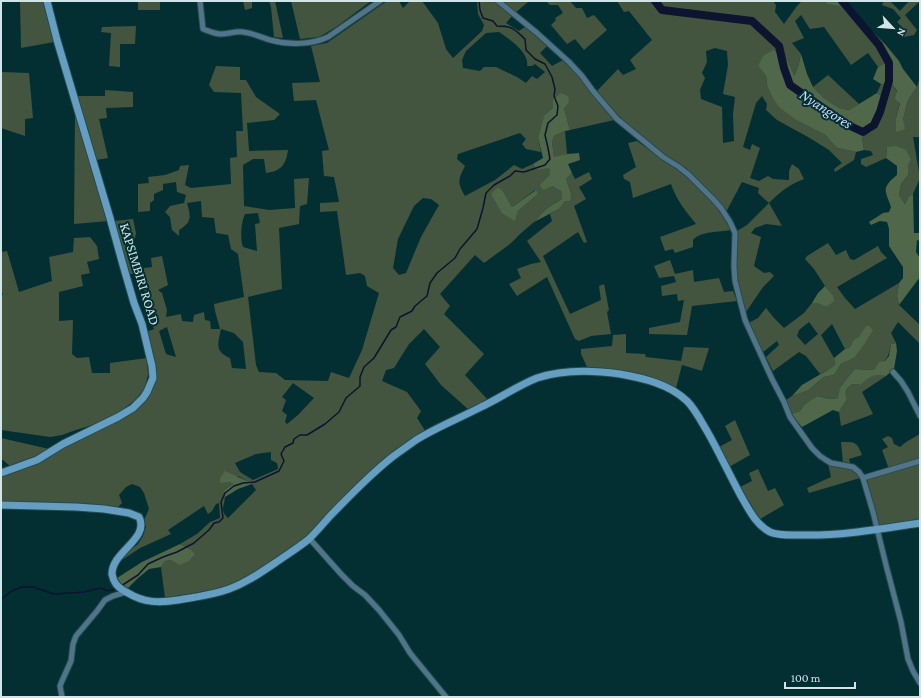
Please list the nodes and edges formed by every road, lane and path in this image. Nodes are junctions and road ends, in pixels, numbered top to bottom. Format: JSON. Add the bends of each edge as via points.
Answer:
{"nodes":[{"id":1,"x":47,"y":1,"type":"edge"},
{"id":2,"x":200,"y":1,"type":"edge"},
{"id":3,"x":380,"y":1,"type":"edge"},
{"id":4,"x":498,"y":1,"type":"edge"},
{"id":5,"x":893,"y":372,"type":"dead end"},
{"id":6,"x":920,"y":416,"type":"edge"},
{"id":7,"x":920,"y":461,"type":"edge"},
{"id":8,"x":1,"y":473,"type":"edge"},
{"id":9,"x":863,"y":478,"type":"junction"},
{"id":10,"x":1,"y":505,"type":"edge"},
{"id":11,"x":920,"y":523,"type":"edge"},
{"id":12,"x":876,"y":530,"type":"junction"},
{"id":13,"x":309,"y":538,"type":"junction"},
{"id":14,"x":122,"y":589,"type":"junction"},
{"id":15,"x":920,"y":683,"type":"edge"},
{"id":16,"x":62,"y":697,"type":"edge"},
{"id":17,"x":446,"y":697,"type":"edge"}],
"edges":[{"from":1,"to":8,"type":"street","name":"KAPSIMBIRI ROAD","via":[[142,324],[153,378],[143,398],[133,408],[37,460]]},
{"from":2,"to":3,"type":"street","via":[[203,29],[221,34],[250,33],[270,40],[298,43],[328,37]]},
{"from":4,"to":9,"type":"street","via":[[569,62],[618,119],[689,175],[721,208],[735,233],[735,281],[745,320],[790,417],[820,456],[832,463],[853,467]]},
{"from":5,"to":6,"type":"street","via":[[908,392]]},
{"from":7,"to":9,"type":"street"},
{"from":9,"to":12,"type":"street"},
{"from":10,"to":14,"type":"street","via":[[104,509],[139,517],[142,523],[139,534],[117,558],[113,568],[113,580]]},
{"from":11,"to":12,"type":"street"},
{"from":12,"to":13,"type":"street","via":[[810,536],[771,533],[759,524],[747,507],[701,421],[681,396],[658,383],[636,377],[583,370],[564,371],[535,379],[417,440],[373,473]]},
{"from":12,"to":15,"type":"street","via":[[908,659]]},
{"from":13,"to":14,"type":"street","via":[[251,579],[227,590],[156,602],[136,598]]},
{"from":13,"to":17,"type":"street","via":[[341,574],[379,610]]},
{"from":14,"to":16,"type":"street","via":[[105,600],[76,636],[71,661],[60,686]]}]}
